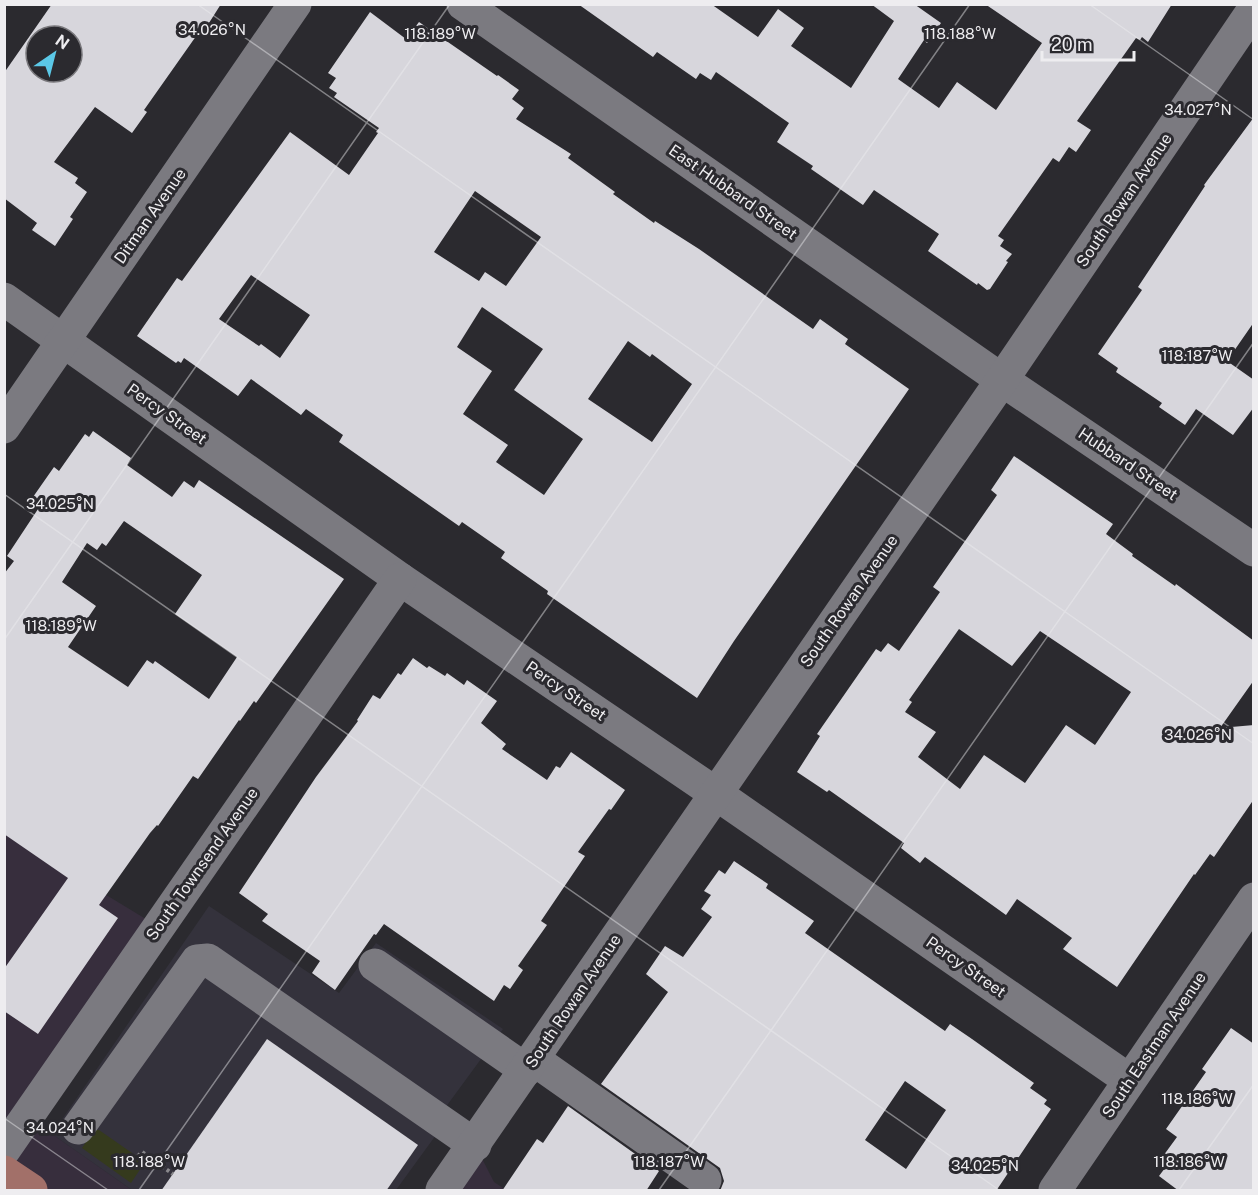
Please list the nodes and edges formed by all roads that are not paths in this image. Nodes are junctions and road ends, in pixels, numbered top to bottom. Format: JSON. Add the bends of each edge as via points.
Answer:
{"nodes":[{"id":1,"x":295,"y":4,"type":"edge"},
{"id":2,"x":463,"y":4,"type":"edge"},
{"id":3,"x":1254,"y":9,"type":"edge"},
{"id":4,"x":4,"y":299,"type":"edge"},
{"id":5,"x":64,"y":341,"type":"junction"},
{"id":6,"x":1002,"y":380,"type":"junction"},
{"id":7,"x":4,"y":427,"type":"edge"},
{"id":8,"x":1254,"y":550,"type":"edge"},
{"id":9,"x":400,"y":579,"type":"junction"},
{"id":10,"x":715,"y":793,"type":"junction"},
{"id":11,"x":1254,"y":899,"type":"edge"},
{"id":12,"x":375,"y":964,"type":"dead end"},
{"id":13,"x":530,"y":1064,"type":"junction"},
{"id":14,"x":1129,"y":1080,"type":"junction"},
{"id":15,"x":78,"y":1128,"type":"dead end"},
{"id":16,"x":475,"y":1145,"type":"junction"},
{"id":17,"x":4,"y":1150,"type":"edge"},
{"id":18,"x":4,"y":1172,"type":"edge"},
{"id":19,"x":705,"y":1180,"type":"dead end"},
{"id":20,"x":31,"y":1191,"type":"edge"},
{"id":21,"x":442,"y":1191,"type":"edge"},
{"id":22,"x":1055,"y":1191,"type":"edge"}],
"edges":[{"from":1,"to":5,"type":"street","name":"Ditman Avenue"},
{"from":2,"to":6,"type":"street","name":"East Hubbard Street"},
{"from":3,"to":6,"type":"street","name":"South Rowan Avenue"},
{"from":4,"to":5,"type":"street","name":"Percy Street"},
{"from":5,"to":7,"type":"street","name":"Ditman Avenue"},
{"from":5,"to":9,"type":"street","name":"Percy Street"},
{"from":6,"to":8,"type":"street","name":"Hubbard Street"},
{"from":6,"to":10,"type":"street","name":"South Rowan Avenue"},
{"from":9,"to":10,"type":"street","name":"Percy Street"},
{"from":9,"to":17,"type":"street","name":"South Townsend Avenue"},
{"from":10,"to":13,"type":"street","name":"South Rowan Avenue"},
{"from":10,"to":14,"type":"street","name":"Percy Street"},
{"from":11,"to":14,"type":"street","name":"South Eastman Avenue"},
{"from":12,"to":13,"type":"street"},
{"from":13,"to":16,"type":"street","name":"South Rowan Avenue"},
{"from":13,"to":19,"type":"street"},
{"from":14,"to":22,"type":"street","name":"South Eastman Avenue"},
{"from":15,"to":16,"type":"street","via":[[197,961],[208,960]]},
{"from":16,"to":21,"type":"street","name":"South Rowan Avenue"},
{"from":18,"to":20,"type":"main road"}]}
